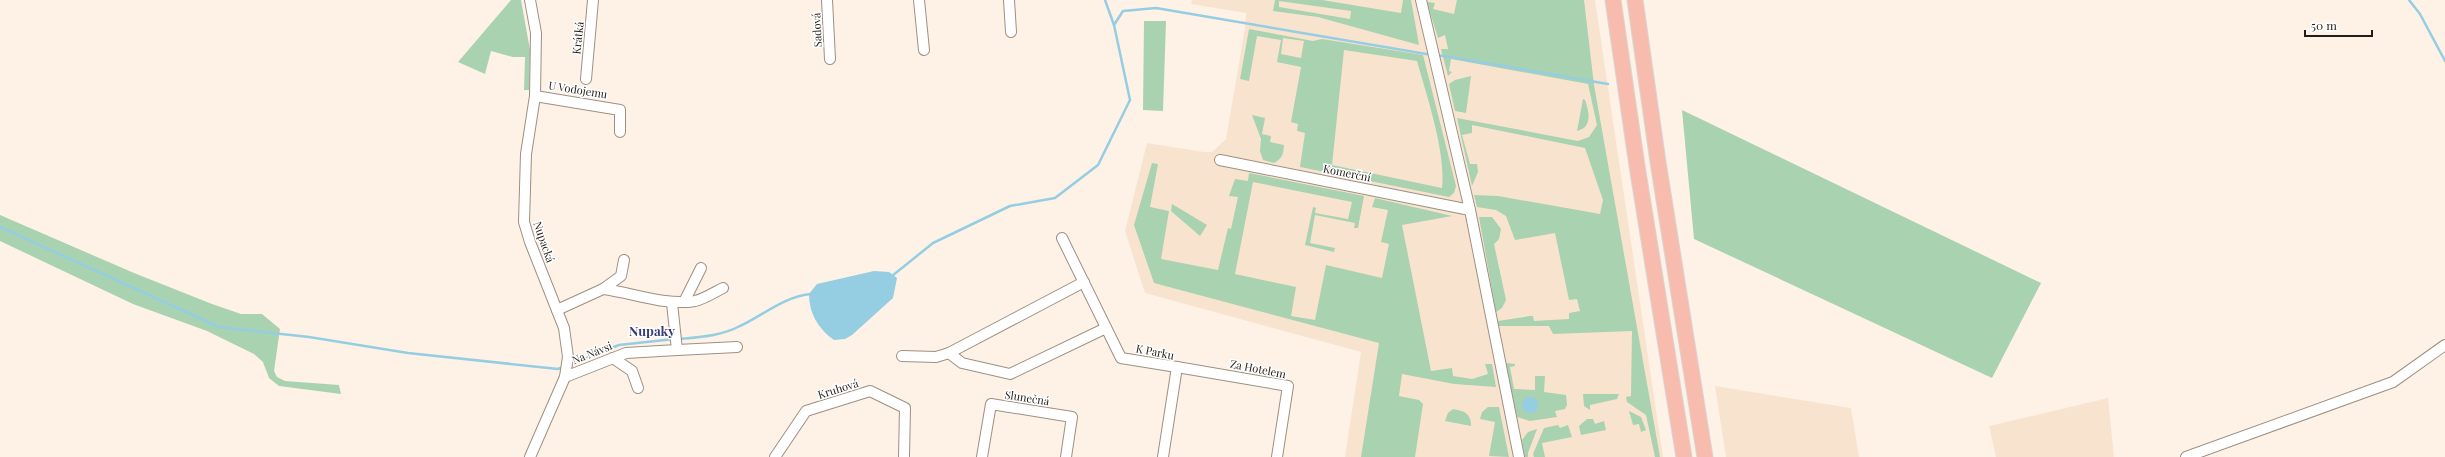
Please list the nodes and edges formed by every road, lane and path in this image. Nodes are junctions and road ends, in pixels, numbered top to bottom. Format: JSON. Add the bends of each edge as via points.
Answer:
{"nodes":[{"id":1,"x":530,"y":0,"type":"edge"},
{"id":2,"x":593,"y":0,"type":"edge"},
{"id":3,"x":827,"y":0,"type":"edge"},
{"id":4,"x":918,"y":0,"type":"edge"},
{"id":5,"x":1009,"y":0,"type":"edge"},
{"id":6,"x":1421,"y":0,"type":"edge"},
{"id":7,"x":1614,"y":0,"type":"edge"},
{"id":8,"x":1635,"y":0,"type":"edge"},
{"id":9,"x":1011,"y":32,"type":"dead end"},
{"id":10,"x":924,"y":50,"type":"dead end"},
{"id":11,"x":830,"y":58,"type":"dead end"},
{"id":12,"x":586,"y":79,"type":"dead end"},
{"id":13,"x":535,"y":96,"type":"junction"},
{"id":14,"x":620,"y":132,"type":"dead end"},
{"id":15,"x":1220,"y":160,"type":"dead end"},
{"id":16,"x":1470,"y":210,"type":"junction"},
{"id":17,"x":1062,"y":238,"type":"dead end"},
{"id":18,"x":624,"y":260,"type":"dead end"},
{"id":19,"x":701,"y":268,"type":"dead end"},
{"id":20,"x":1084,"y":282,"type":"junction"},
{"id":21,"x":723,"y":288,"type":"dead end"},
{"id":22,"x":603,"y":289,"type":"junction"},
{"id":23,"x":685,"y":300,"type":"junction"},
{"id":24,"x":672,"y":303,"type":"junction"},
{"id":25,"x":557,"y":310,"type":"junction"},
{"id":26,"x":1106,"y":328,"type":"junction"},
{"id":27,"x":2445,"y":345,"type":"edge"},
{"id":28,"x":677,"y":347,"type":"junction"},
{"id":29,"x":737,"y":347,"type":"dead end"},
{"id":30,"x":949,"y":353,"type":"junction"},
{"id":31,"x":902,"y":356,"type":"dead end"},
{"id":32,"x":613,"y":358,"type":"junction"},
{"id":33,"x":1177,"y":367,"type":"junction"},
{"id":34,"x":566,"y":374,"type":"junction"},
{"id":35,"x":638,"y":388,"type":"dead end"},
{"id":36,"x":530,"y":457,"type":"edge"},
{"id":37,"x":776,"y":457,"type":"edge"},
{"id":38,"x":904,"y":457,"type":"edge"},
{"id":39,"x":982,"y":457,"type":"edge"},
{"id":40,"x":1066,"y":457,"type":"edge"},
{"id":41,"x":1163,"y":457,"type":"edge"},
{"id":42,"x":1277,"y":457,"type":"edge"},
{"id":43,"x":1519,"y":457,"type":"edge"},
{"id":44,"x":1684,"y":457,"type":"edge"},
{"id":45,"x":1705,"y":457,"type":"edge"},
{"id":46,"x":2186,"y":457,"type":"edge"}],
"edges":[{"from":1,"to":13,"type":"street","name":"Nupacká","via":[[536,33]]},
{"from":2,"to":12,"type":"street","name":"Krátká"},
{"from":3,"to":11,"type":"street","name":"Sadová"},
{"from":4,"to":10,"type":"street"},
{"from":5,"to":9,"type":"street"},
{"from":6,"to":16,"type":"street"},
{"from":7,"to":44,"type":"highway","via":[[1637,166]]},
{"from":8,"to":45,"type":"highway","via":[[1662,192]]},
{"from":13,"to":14,"type":"street","name":"U Vodojemu","via":[[620,110]]},
{"from":13,"to":25,"type":"street","name":"Nupacká","via":[[526,154],[524,222]]},
{"from":15,"to":16,"type":"street","name":"Komerční"},
{"from":16,"to":43,"type":"street"},
{"from":17,"to":20,"type":"street","name":"K Parku"},
{"from":18,"to":22,"type":"street","via":[[621,276]]},
{"from":19,"to":23,"type":"street"},
{"from":20,"to":26,"type":"street","name":"K Parku"},
{"from":20,"to":30,"type":"street"},
{"from":21,"to":23,"type":"street","via":[[695,300]]},
{"from":22,"to":24,"type":"street"},
{"from":22,"to":25,"type":"street"},
{"from":23,"to":24,"type":"street"},
{"from":24,"to":28,"type":"street"},
{"from":25,"to":34,"type":"street","name":"Nupacká","via":[[564,328],[568,357]]},
{"from":26,"to":30,"type":"street","via":[[1010,374],[962,363]]},
{"from":26,"to":33,"type":"street","name":"K Parku","via":[[1121,358]]},
{"from":27,"to":46,"type":"street","via":[[2394,382]]},
{"from":28,"to":29,"type":"street","name":"Na Návsi"},
{"from":28,"to":32,"type":"street","name":"Na Návsi","via":[[626,353]]},
{"from":30,"to":31,"type":"street","via":[[936,357]]},
{"from":32,"to":34,"type":"street","name":"Na Návsi"},
{"from":32,"to":35,"type":"street","via":[[632,371]]},
{"from":33,"to":41,"type":"street","name":"K Parku"},
{"from":33,"to":42,"type":"street","name":"Za Hotelem","via":[[1288,386]]},
{"from":34,"to":36,"type":"street","name":"Nupacká"},
{"from":37,"to":38,"type":"street","name":"Kruhová","via":[[775,454],[806,411],[870,391],[904,408]]},
{"from":39,"to":40,"type":"street","name":"Slunečná","via":[[991,404],[1072,418]]}]}
